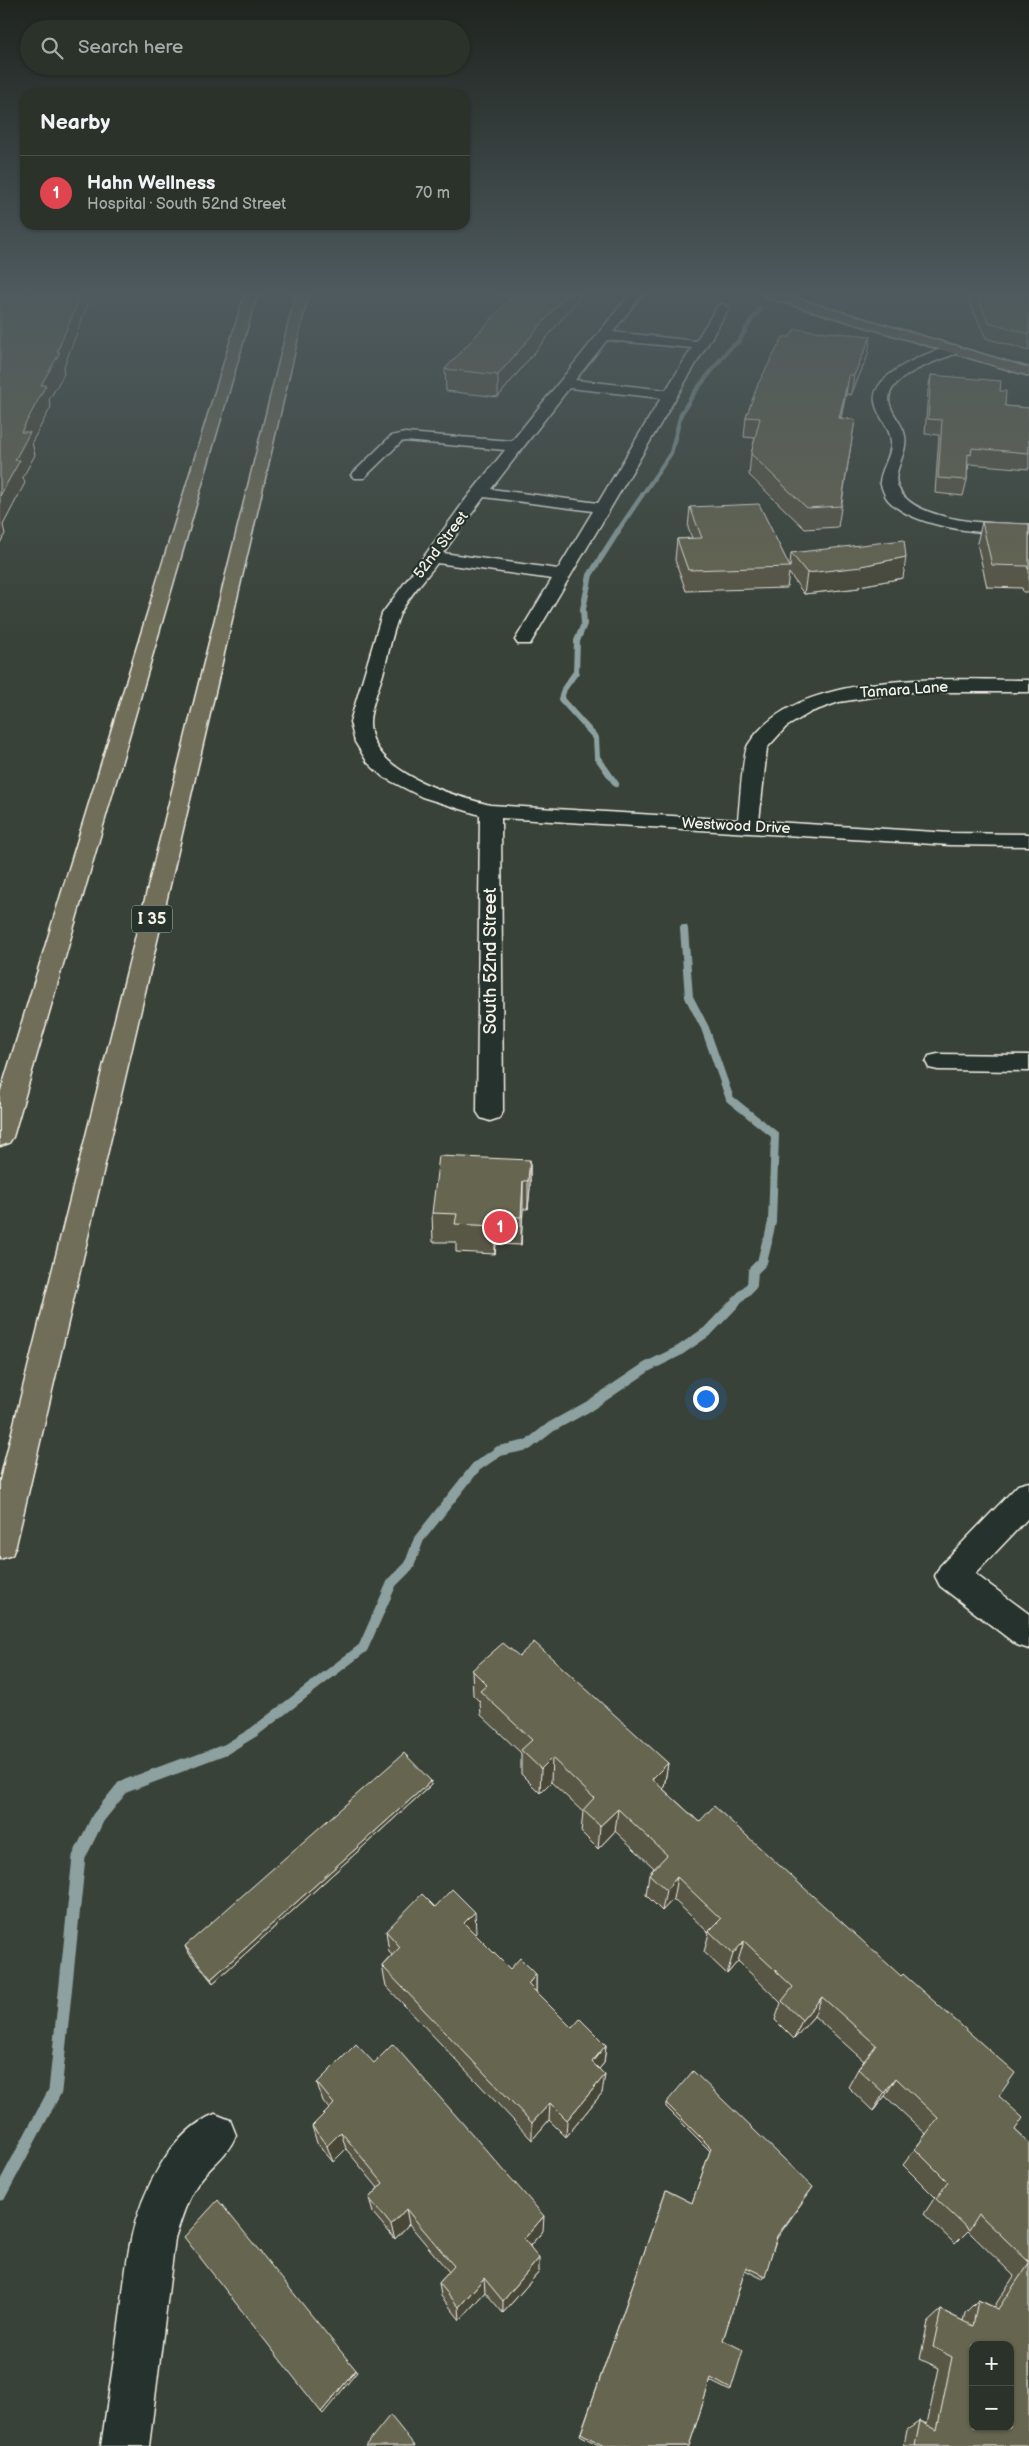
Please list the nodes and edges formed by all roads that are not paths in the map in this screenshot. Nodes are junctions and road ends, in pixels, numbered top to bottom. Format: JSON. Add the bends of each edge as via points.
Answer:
{"nodes":[{"id":1,"x":217,"y":408,"type":"edge"},
{"id":2,"x":274,"y":408,"type":"edge"},
{"id":3,"x":544,"y":408,"type":"edge"},
{"id":4,"x":662,"y":408,"type":"edge"},
{"id":5,"x":884,"y":408,"type":"edge"},
{"id":6,"x":515,"y":446,"type":"junction"},
{"id":7,"x":359,"y":475,"type":"dead end"},
{"id":8,"x":480,"y":492,"type":"junction"},
{"id":9,"x":603,"y":508,"type":"junction"},
{"id":10,"x":1029,"y":530,"type":"edge"},
{"id":11,"x":432,"y":557,"type":"junction"},
{"id":12,"x":563,"y":576,"type":"junction"},
{"id":13,"x":524,"y":640,"type":"dead end"},
{"id":14,"x":1029,"y":686,"type":"edge"},
{"id":15,"x":444,"y":798,"type":"joint"},
{"id":16,"x":490,"y":810,"type":"junction"},
{"id":17,"x":748,"y":827,"type":"junction"},
{"id":18,"x":1029,"y":840,"type":"edge"},
{"id":19,"x":938,"y":1062,"type":"dead end"},
{"id":20,"x":1029,"y":1063,"type":"edge"},
{"id":21,"x":490,"y":1112,"type":"dead end"},
{"id":22,"x":0,"y":1137,"type":"edge"},
{"id":23,"x":1029,"y":1495,"type":"edge"},
{"id":24,"x":0,"y":1545,"type":"edge"},
{"id":25,"x":1029,"y":1634,"type":"edge"},
{"id":26,"x":215,"y":2135,"type":"dead end"},
{"id":27,"x":125,"y":2446,"type":"edge"}],
"edges":[{"from":1,"to":22,"type":"main road"},
{"from":2,"to":24,"type":"main road","number":"I 35"},
{"from":3,"to":6,"type":"street","name":"52nd Street"},
{"from":4,"to":9,"type":"street"},
{"from":5,"to":10,"type":"street","via":[[898,438],[898,457],[888,482],[897,499],[917,513],[977,526]]},
{"from":6,"to":7,"type":"street","via":[[404,437],[396,439]]},
{"from":6,"to":8,"type":"street","name":"52nd Street"},
{"from":8,"to":9,"type":"street"},
{"from":8,"to":11,"type":"street","name":"52nd Street"},
{"from":9,"to":12,"type":"street"},
{"from":11,"to":12,"type":"street"},
{"from":11,"to":15,"type":"street","name":"52nd Street","via":[[391,614],[360,722],[361,734],[380,763],[399,778]]},
{"from":12,"to":13,"type":"street"},
{"from":14,"to":17,"type":"street","name":"Tamara Lane","via":[[905,686],[834,697],[804,708],[779,723],[757,747]]},
{"from":15,"to":16,"type":"street","name":"Westwood Drive"},
{"from":16,"to":17,"type":"street","name":"Westwood Drive"},
{"from":16,"to":21,"type":"street","name":"South 52nd Street"},
{"from":17,"to":18,"type":"street","name":"Westwood Drive","via":[[950,839]]},
{"from":19,"to":20,"type":"street"},
{"from":23,"to":25,"type":"street","via":[[952,1576]]},
{"from":26,"to":27,"type":"street","via":[[188,2163],[167,2196],[153,2238]]}]}
